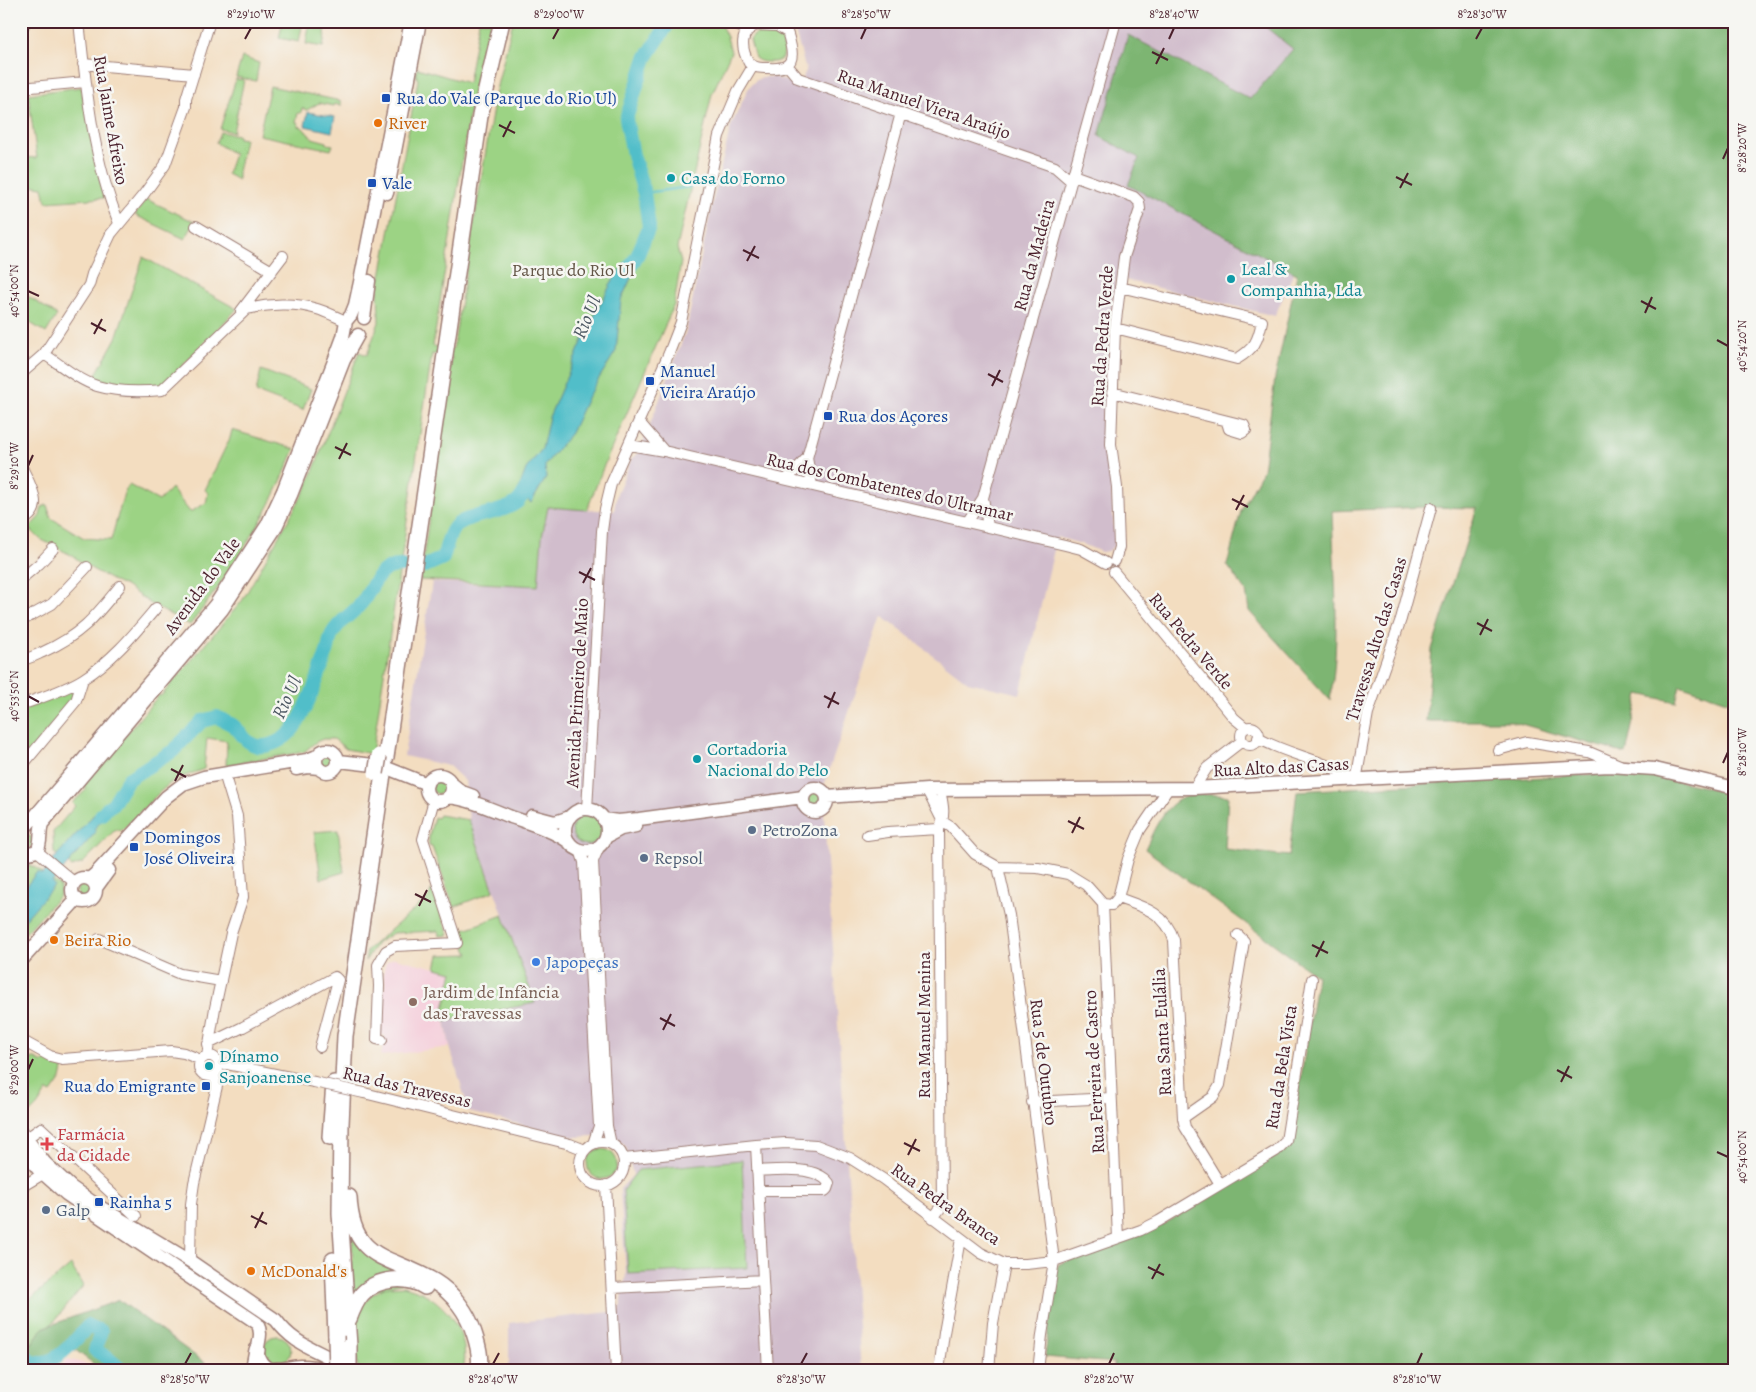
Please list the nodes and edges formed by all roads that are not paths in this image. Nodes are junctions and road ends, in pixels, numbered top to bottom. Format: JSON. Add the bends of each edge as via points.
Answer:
{"nodes":[{"id":1,"x":26,"y":21,"type":"edge"},
{"id":2,"x":79,"y":21,"type":"edge"},
{"id":3,"x":210,"y":21,"type":"edge"},
{"id":4,"x":216,"y":21,"type":"edge"},
{"id":5,"x":411,"y":21,"type":"edge"},
{"id":6,"x":420,"y":21,"type":"edge"},
{"id":7,"x":496,"y":21,"type":"edge"},
{"id":8,"x":502,"y":21,"type":"edge"},
{"id":9,"x":732,"y":21,"type":"edge"},
{"id":10,"x":1116,"y":21,"type":"edge"},
{"id":11,"x":787,"y":25,"type":"edge"},
{"id":12,"x":21,"y":30,"type":"edge"},
{"id":13,"x":747,"y":31,"type":"junction"},
{"id":14,"x":83,"y":64,"type":"junction"},
{"id":15,"x":787,"y":65,"type":"junction"},
{"id":16,"x":753,"y":66,"type":"junction"},
{"id":17,"x":194,"y":74,"type":"junction"},
{"id":18,"x":85,"y":82,"type":"junction"},
{"id":19,"x":21,"y":88,"type":"edge"},
{"id":20,"x":186,"y":107,"type":"junction"},
{"id":21,"x":901,"y":113,"type":"junction"},
{"id":22,"x":1055,"y":167,"type":"junction"},
{"id":23,"x":1073,"y":174,"type":"junction"},
{"id":24,"x":119,"y":223,"type":"junction"},
{"id":25,"x":196,"y":226,"type":"dead end"},
{"id":26,"x":283,"y":256,"type":"dead end"},
{"id":27,"x":272,"y":271,"type":"junction"},
{"id":28,"x":92,"y":274,"type":"junction"},
{"id":29,"x":1120,"y":287,"type":"junction"},
{"id":30,"x":238,"y":316,"type":"junction"},
{"id":31,"x":364,"y":318,"type":"junction"},
{"id":32,"x":347,"y":321,"type":"junction"},
{"id":33,"x":1115,"y":328,"type":"junction"},
{"id":34,"x":358,"y":335,"type":"junction"},
{"id":35,"x":44,"y":354,"type":"junction"},
{"id":36,"x":21,"y":367,"type":"edge"},
{"id":37,"x":21,"y":374,"type":"edge"},
{"id":38,"x":1112,"y":392,"type":"junction"},
{"id":39,"x":639,"y":422,"type":"junction"},
{"id":40,"x":1227,"y":422,"type":"dead end"},
{"id":41,"x":629,"y":445,"type":"junction"},
{"id":42,"x":664,"y":451,"type":"junction"},
{"id":43,"x":807,"y":458,"type":"junction"},
{"id":44,"x":21,"y":465,"type":"edge"},
{"id":45,"x":787,"y":480,"type":"junction"},
{"id":46,"x":812,"y":485,"type":"junction"},
{"id":47,"x":984,"y":498,"type":"junction"},
{"id":48,"x":1431,"y":508,"type":"dead end"},
{"id":49,"x":21,"y":520,"type":"edge"},
{"id":50,"x":968,"y":521,"type":"junction"},
{"id":51,"x":988,"y":526,"type":"junction"},
{"id":52,"x":53,"y":549,"type":"dead end"},
{"id":53,"x":1112,"y":566,"type":"junction"},
{"id":54,"x":87,"y":567,"type":"dead end"},
{"id":55,"x":21,"y":579,"type":"edge"},
{"id":56,"x":120,"y":586,"type":"dead end"},
{"id":57,"x":156,"y":608,"type":"dead end"},
{"id":58,"x":21,"y":621,"type":"edge"},
{"id":59,"x":21,"y":660,"type":"edge"},
{"id":60,"x":83,"y":679,"type":"junction"},
{"id":61,"x":21,"y":705,"type":"edge"},
{"id":62,"x":1246,"y":728,"type":"junction"},
{"id":63,"x":1258,"y":738,"type":"junction"},
{"id":64,"x":1242,"y":740,"type":"junction"},
{"id":65,"x":1498,"y":750,"type":"dead end"},
{"id":66,"x":382,"y":757,"type":"junction"},
{"id":67,"x":339,"y":761,"type":"junction"},
{"id":68,"x":318,"y":762,"type":"junction"},
{"id":69,"x":1624,"y":766,"type":"junction"},
{"id":70,"x":21,"y":767,"type":"edge"},
{"id":71,"x":380,"y":773,"type":"junction"},
{"id":72,"x":226,"y":780,"type":"junction"},
{"id":73,"x":1356,"y":781,"type":"junction"},
{"id":74,"x":451,"y":783,"type":"junction"},
{"id":75,"x":427,"y":784,"type":"junction"},
{"id":76,"x":1194,"y":788,"type":"junction"},
{"id":77,"x":1735,"y":788,"type":"edge"},
{"id":78,"x":1168,"y":789,"type":"junction"},
{"id":79,"x":934,"y":790,"type":"junction"},
{"id":80,"x":448,"y":797,"type":"junction"},
{"id":81,"x":826,"y":797,"type":"junction"},
{"id":82,"x":434,"y":800,"type":"junction"},
{"id":83,"x":804,"y":801,"type":"junction"},
{"id":84,"x":587,"y":810,"type":"junction"},
{"id":85,"x":570,"y":817,"type":"junction"},
{"id":86,"x":603,"y":818,"type":"junction"},
{"id":87,"x":941,"y":826,"type":"junction"},
{"id":88,"x":22,"y":830,"type":"edge"},
{"id":89,"x":867,"y":835,"type":"dead end"},
{"id":90,"x":39,"y":837,"type":"junction"},
{"id":91,"x":569,"y":842,"type":"junction"},
{"id":92,"x":602,"y":842,"type":"junction"},
{"id":93,"x":580,"y":850,"type":"junction"},
{"id":94,"x":37,"y":851,"type":"junction"},
{"id":95,"x":21,"y":855,"type":"edge"},
{"id":96,"x":998,"y":867,"type":"junction"},
{"id":97,"x":70,"y":879,"type":"junction"},
{"id":98,"x":92,"y":883,"type":"junction"},
{"id":99,"x":1118,"y":898,"type":"junction"},
{"id":100,"x":77,"y":899,"type":"junction"},
{"id":101,"x":1103,"y":904,"type":"junction"},
{"id":102,"x":1238,"y":935,"type":"dead end"},
{"id":103,"x":99,"y":939,"type":"dead end"},
{"id":104,"x":21,"y":961,"type":"edge"},
{"id":105,"x":1312,"y":979,"type":"dead end"},
{"id":106,"x":221,"y":980,"type":"junction"},
{"id":107,"x":21,"y":1040,"type":"edge"},
{"id":108,"x":382,"y":1040,"type":"dead end"},
{"id":109,"x":208,"y":1044,"type":"junction"},
{"id":110,"x":320,"y":1047,"type":"dead end"},
{"id":111,"x":204,"y":1058,"type":"junction"},
{"id":112,"x":219,"y":1065,"type":"junction"},
{"id":113,"x":214,"y":1075,"type":"junction"},
{"id":114,"x":1111,"y":1098,"type":"junction"},
{"id":115,"x":343,"y":1102,"type":"junction"},
{"id":116,"x":1032,"y":1102,"type":"junction"},
{"id":117,"x":1183,"y":1118,"type":"junction"},
{"id":118,"x":23,"y":1139,"type":"edge"},
{"id":119,"x":612,"y":1144,"type":"junction"},
{"id":120,"x":756,"y":1145,"type":"junction"},
{"id":121,"x":589,"y":1147,"type":"junction"},
{"id":122,"x":624,"y":1159,"type":"junction"},
{"id":123,"x":757,"y":1171,"type":"junction"},
{"id":124,"x":43,"y":1174,"type":"junction"},
{"id":125,"x":1220,"y":1184,"type":"junction"},
{"id":126,"x":606,"y":1185,"type":"junction"},
{"id":127,"x":21,"y":1187,"type":"edge"},
{"id":128,"x":758,"y":1191,"type":"junction"},
{"id":129,"x":136,"y":1216,"type":"dead end"},
{"id":130,"x":933,"y":1218,"type":"junction"},
{"id":131,"x":1118,"y":1238,"type":"junction"},
{"id":132,"x":961,"y":1239,"type":"junction"},
{"id":133,"x":190,"y":1261,"type":"junction"},
{"id":134,"x":1054,"y":1261,"type":"junction"},
{"id":135,"x":1004,"y":1264,"type":"junction"},
{"id":136,"x":762,"y":1280,"type":"junction"},
{"id":137,"x":613,"y":1288,"type":"junction"},
{"id":138,"x":347,"y":1323,"type":"junction"},
{"id":139,"x":289,"y":1336,"type":"junction"},
{"id":140,"x":258,"y":1346,"type":"junction"},
{"id":141,"x":280,"y":1370,"type":"edge"},
{"id":142,"x":252,"y":1371,"type":"edge"},
{"id":143,"x":328,"y":1371,"type":"edge"},
{"id":144,"x":337,"y":1371,"type":"edge"},
{"id":145,"x":350,"y":1371,"type":"edge"},
{"id":146,"x":468,"y":1371,"type":"edge"},
{"id":147,"x":478,"y":1371,"type":"edge"},
{"id":148,"x":616,"y":1371,"type":"edge"},
{"id":149,"x":768,"y":1371,"type":"edge"},
{"id":150,"x":939,"y":1371,"type":"edge"},
{"id":151,"x":989,"y":1371,"type":"edge"},
{"id":152,"x":1038,"y":1371,"type":"edge"}],
"edges":[{"from":1,"to":12,"type":"street"},
{"from":2,"to":14,"type":"street","name":"Rua Jaime Afreixo"},
{"from":3,"to":17,"type":"street"},
{"from":4,"to":20,"type":"street","via":[[192,101]]},
{"from":5,"to":32,"type":"main road","name":"Avenida do Vale","via":[[367,252]]},
{"from":6,"to":31,"type":"main road","name":"Avenida do Vale"},
{"from":7,"to":66,"type":"highway","via":[[475,114]]},
{"from":8,"to":66,"type":"highway","via":[[480,116]]},
{"from":9,"to":13,"type":"street"},
{"from":10,"to":23,"type":"street","name":"Rua da Madeira"},
{"from":11,"to":13,"type":"street","via":[[757,25]]},
{"from":11,"to":15,"type":"street","via":[[792,54]]},
{"from":13,"to":16,"type":"street","via":[[742,42],[747,59]]},
{"from":14,"to":17,"type":"street"},
{"from":14,"to":18,"type":"street","name":"Rua Jaime Afreixo"},
{"from":15,"to":16,"type":"street","via":[[779,69]]},
{"from":15,"to":21,"type":"street","name":"Rua Manuel Viera Araújo","via":[[798,78]]},
{"from":16,"to":39,"type":"street","name":"Avenida Primeiro de Maio","via":[[738,91],[719,136],[681,322]]},
{"from":17,"to":20,"type":"street"},
{"from":18,"to":19,"type":"street"},
{"from":18,"to":24,"type":"street","name":"Rua Jaime Afreixo","via":[[108,197]]},
{"from":20,"to":24,"type":"street","via":[[164,165]]},
{"from":21,"to":22,"type":"street","name":"Rua Manuel Viera Araújo"},
{"from":21,"to":43,"type":"street"},
{"from":22,"to":23,"type":"street","name":"Rua Manuel Viera Araújo"},
{"from":22,"to":23,"type":"street","name":"Rua Manuel Viera Araújo"},
{"from":23,"to":29,"type":"street","name":"Rua da Pedra Verde","via":[[1134,197],[1139,202],[1140,209],[1124,257]]},
{"from":23,"to":47,"type":"street","name":"Rua da Madeira"},
{"from":24,"to":28,"type":"street"},
{"from":25,"to":27,"type":"street"},
{"from":26,"to":27,"type":"street"},
{"from":27,"to":30,"type":"street"},
{"from":28,"to":35,"type":"street","via":[[89,286]]},
{"from":28,"to":36,"type":"street","via":[[40,352]]},
{"from":29,"to":33,"type":"street","name":"Rua da Pedra Verde"},
{"from":29,"to":33,"type":"street","via":[[1262,321],[1258,338],[1247,353],[1237,359]]},
{"from":30,"to":32,"type":"street","via":[[246,309],[264,305],[299,306],[315,308]]},
{"from":30,"to":35,"type":"street","via":[[162,390],[116,390],[96,386]]},
{"from":31,"to":32,"type":"main road","via":[[358,314]]},
{"from":31,"to":34,"type":"main road","name":"Avenida do Vale","via":[[366,328]]},
{"from":32,"to":34,"type":"main road","via":[[350,334]]},
{"from":32,"to":88,"type":"main road","name":"Avenida do Vale","via":[[333,365],[267,525],[215,605]]},
{"from":33,"to":38,"type":"street","name":"Rua da Pedra Verde"},
{"from":34,"to":90,"type":"main road","name":"Avenida do Vale","via":[[344,360],[275,529],[222,610],[42,824]]},
{"from":35,"to":37,"type":"street"},
{"from":38,"to":40,"type":"street"},
{"from":38,"to":53,"type":"street","name":"Rua da Pedra Verde","via":[[1111,444],[1117,487],[1119,547]]},
{"from":39,"to":41,"type":"street","name":"Avenida Primeiro de Maio"},
{"from":39,"to":42,"type":"street"},
{"from":41,"to":42,"type":"street","name":"Rua dos Combatentes do Ultramar"},
{"from":41,"to":84,"type":"street","name":"Avenida Primeiro de Maio","via":[[612,484],[602,531]]},
{"from":42,"to":45,"type":"street","name":"Rua dos Combatentes do Ultramar"},
{"from":43,"to":45,"type":"street"},
{"from":43,"to":46,"type":"street"},
{"from":44,"to":49,"type":"street","via":[[36,501],[33,512]]},
{"from":45,"to":46,"type":"street","name":"Rua dos Combatentes do Ultramar"},
{"from":46,"to":50,"type":"street","name":"Rua dos Combatentes do Ultramar"},
{"from":47,"to":50,"type":"street","name":"Rua da Madeira"},
{"from":47,"to":51,"type":"street","name":"Rua da Madeira"},
{"from":48,"to":73,"type":"street","name":"Travessa Alto das Casas","via":[[1401,619],[1368,713]]},
{"from":50,"to":51,"type":"street","name":"Rua dos Combatentes do Ultramar"},
{"from":51,"to":53,"type":"street","name":"Rua dos Combatentes do Ultramar","via":[[1081,549]]},
{"from":52,"to":55,"type":"street"},
{"from":53,"to":62,"type":"street","name":"Rua Pedra Verde","via":[[1234,718]]},
{"from":54,"to":58,"type":"street","via":[[52,604]]},
{"from":56,"to":59,"type":"street","via":[[80,631],[53,648]]},
{"from":57,"to":60,"type":"street","via":[[118,651]]},
{"from":60,"to":61,"type":"street"},
{"from":60,"to":70,"type":"street","via":[[76,702]]},
{"from":62,"to":63,"type":"street","via":[[1254,728]]},
{"from":62,"to":64,"type":"street","via":[[1242,732]]},
{"from":63,"to":64,"type":"street","via":[[1250,744]]},
{"from":63,"to":73,"type":"street","via":[[1273,747],[1345,773]]},
{"from":64,"to":76,"type":"street","via":[[1207,768]]},
{"from":65,"to":69,"type":"street","via":[[1526,742],[1542,744],[1590,752]]},
{"from":66,"to":71,"type":"highway"},
{"from":67,"to":68,"type":"main road","via":[[331,771],[324,772]]},
{"from":67,"to":68,"type":"main road","via":[[337,754],[328,749],[322,751]]},
{"from":67,"to":75,"type":"main road","via":[[382,766]]},
{"from":68,"to":72,"type":"main road","via":[[308,767]]},
{"from":68,"to":98,"type":"main road","via":[[307,760],[204,777],[183,784],[166,797],[96,874]]},
{"from":69,"to":73,"type":"main road","name":"Rua Alto das Casas"},
{"from":69,"to":77,"type":"main road","name":"Rua Alto das Casas","via":[[1670,772]]},
{"from":71,"to":115,"type":"highway","via":[[346,1022]]},
{"from":71,"to":144,"type":"highway","bridge":true,"via":[[340,1026],[331,1116]]},
{"from":72,"to":98,"type":"main road","via":[[206,784],[170,803],[102,879]]},
{"from":72,"to":106,"type":"street","via":[[237,816],[243,897],[231,932]]},
{"from":73,"to":76,"type":"main road","name":"Rua Alto das Casas"},
{"from":74,"to":75,"type":"main road","via":[[439,775]]},
{"from":74,"to":80,"type":"main road"},
{"from":74,"to":85,"type":"main road","via":[[462,792],[540,819],[556,822]]},
{"from":75,"to":82,"type":"main road","via":[[427,791]]},
{"from":76,"to":78,"type":"main road","name":"Rua Alto das Casas"},
{"from":78,"to":79,"type":"main road","name":"Rua Alto das Casas"},
{"from":78,"to":99,"type":"street","via":[[1140,830]]},
{"from":79,"to":81,"type":"main road","name":"Rua Alto das Casas"},
{"from":79,"to":87,"type":"street"},
{"from":80,"to":82,"type":"main road"},
{"from":80,"to":91,"type":"main road","via":[[499,812],[557,834]]},
{"from":81,"to":83,"type":"main road","via":[[815,788],[808,791]]},
{"from":81,"to":83,"type":"main road","via":[[826,805],[813,812],[806,808]]},
{"from":82,"to":108,"type":"street","via":[[423,839],[457,943],[396,946],[386,951],[378,965],[377,1039]]},
{"from":83,"to":86,"type":"main road","via":[[618,821]]},
{"from":83,"to":92,"type":"main road","via":[[640,825],[621,829]]},
{"from":84,"to":85,"type":"main road"},
{"from":84,"to":86,"type":"main road"},
{"from":85,"to":91,"type":"main road","via":[[565,828]]},
{"from":86,"to":92,"type":"main road","via":[[607,830]]},
{"from":87,"to":89,"type":"street"},
{"from":87,"to":96,"type":"street","via":[[951,827],[975,854]]},
{"from":87,"to":130,"type":"street","name":"Rua Manuel Menina","via":[[942,1206]]},
{"from":88,"to":90,"type":"main road","name":"Avenida do Vale","via":[[34,832]]},
{"from":90,"to":94,"type":"main road","name":"Avenida do Vale"},
{"from":91,"to":93,"type":"main road"},
{"from":92,"to":93,"type":"main road","via":[[587,851]]},
{"from":92,"to":119,"type":"street","via":[[593,861],[607,1126]]},
{"from":93,"to":121,"type":"street","via":[[584,862],[599,1126]]},
{"from":94,"to":95,"type":"main road"},
{"from":94,"to":97,"type":"street"},
{"from":96,"to":101,"type":"street","via":[[1038,868],[1068,874],[1086,885]]},
{"from":96,"to":116,"type":"street","name":"Rua 5 de Outubro","via":[[1009,914]]},
{"from":97,"to":98,"type":"main road","via":[[81,878]]},
{"from":97,"to":100,"type":"main road"},
{"from":98,"to":100,"type":"main road","via":[[96,892],[92,899],[84,902]]},
{"from":99,"to":101,"type":"street","via":[[1112,905]]},
{"from":99,"to":117,"type":"street","name":"Rua Santa Eulália","via":[[1148,909],[1162,919],[1174,940]]},
{"from":100,"to":104,"type":"main road"},
{"from":101,"to":114,"type":"street","name":"Rua Ferreira de Castro"},
{"from":102,"to":117,"type":"street","via":[[1244,941],[1220,1085],[1213,1097]]},
{"from":103,"to":106,"type":"street","via":[[180,974]]},
{"from":105,"to":125,"type":"street","name":"Rua da Bela Vista","via":[[1286,1142]]},
{"from":106,"to":109,"type":"street"},
{"from":107,"to":111,"type":"street","via":[[62,1059],[171,1052]]},
{"from":109,"to":110,"type":"street","via":[[335,977],[338,980]]},
{"from":109,"to":111,"type":"street"},
{"from":111,"to":112,"type":"street","via":[[216,1058]]},
{"from":111,"to":113,"type":"street","via":[[198,1066],[201,1073]]},
{"from":112,"to":113,"type":"street"},
{"from":112,"to":121,"type":"street","name":"Rua das Travessas","bridge":true,"via":[[364,1093]]},
{"from":113,"to":133,"type":"street","via":[[217,1086],[191,1204]]},
{"from":114,"to":116,"type":"street"},
{"from":114,"to":131,"type":"street","name":"Rua Ferreira de Castro"},
{"from":115,"to":138,"type":"highway","via":[[340,1213]]},
{"from":115,"to":147,"type":"highway","via":[[349,1204],[356,1233],[372,1252],[437,1283],[458,1302],[470,1321],[479,1348]]},
{"from":116,"to":134,"type":"street","name":"Rua 5 de Outubro"},
{"from":117,"to":125,"type":"street","name":"Rua Santa Eulália","via":[[1185,1127]]},
{"from":118,"to":124,"type":"main road"},
{"from":118,"to":129,"type":"street","via":[[41,1128]]},
{"from":118,"to":133,"type":"main road","via":[[71,1186],[95,1204]]},
{"from":119,"to":121,"type":"street","name":"Rua das Travessas","via":[[604,1142]]},
{"from":119,"to":122,"type":"street"},
{"from":120,"to":122,"type":"street"},
{"from":120,"to":123,"type":"street"},
{"from":120,"to":130,"type":"street","name":"Rua Pedra Branca","via":[[816,1145],[850,1158]]},
{"from":121,"to":126,"type":"street","via":[[581,1161],[583,1174],[593,1183]]},
{"from":122,"to":126,"type":"street","via":[[622,1174]]},
{"from":123,"to":128,"type":"street"},
{"from":123,"to":128,"type":"street","via":[[796,1170],[819,1175],[829,1183],[825,1191]]},
{"from":124,"to":127,"type":"street"},
{"from":124,"to":140,"type":"main road","via":[[66,1194],[249,1317],[261,1330]]},
{"from":125,"to":131,"type":"street","name":"Rua Pedra Branca","via":[[1159,1221]]},
{"from":126,"to":137,"type":"street"},
{"from":128,"to":136,"type":"street"},
{"from":130,"to":132,"type":"street","name":"Rua Pedra Branca"},
{"from":131,"to":134,"type":"street","name":"Rua Pedra Branca"},
{"from":132,"to":135,"type":"street","name":"Rua Pedra Branca"},
{"from":132,"to":150,"type":"street"},
{"from":133,"to":139,"type":"main road","via":[[276,1320]]},
{"from":134,"to":135,"type":"street","name":"Rua Pedra Branca"},
{"from":134,"to":152,"type":"street","name":"Rua 5 de Outubro"},
{"from":135,"to":151,"type":"street","via":[[993,1323]]},
{"from":136,"to":137,"type":"street"},
{"from":136,"to":149,"type":"street"},
{"from":137,"to":148,"type":"street"},
{"from":138,"to":145,"type":"highway","bridge":true},
{"from":138,"to":146,"type":"highway","via":[[362,1294],[376,1284],[405,1280],[420,1283],[452,1308],[463,1325],[470,1350]]},
{"from":139,"to":140,"type":"main road","via":[[273,1331],[262,1337]]},
{"from":139,"to":141,"type":"main road","via":[[297,1350],[296,1356],[294,1362]]},
{"from":139,"to":145,"type":"main road"},
{"from":140,"to":141,"type":"main road","via":[[261,1362],[272,1370]]},
{"from":140,"to":142,"type":"highway"},
{"from":141,"to":143,"type":"main road","via":[[300,1366]]}]}
